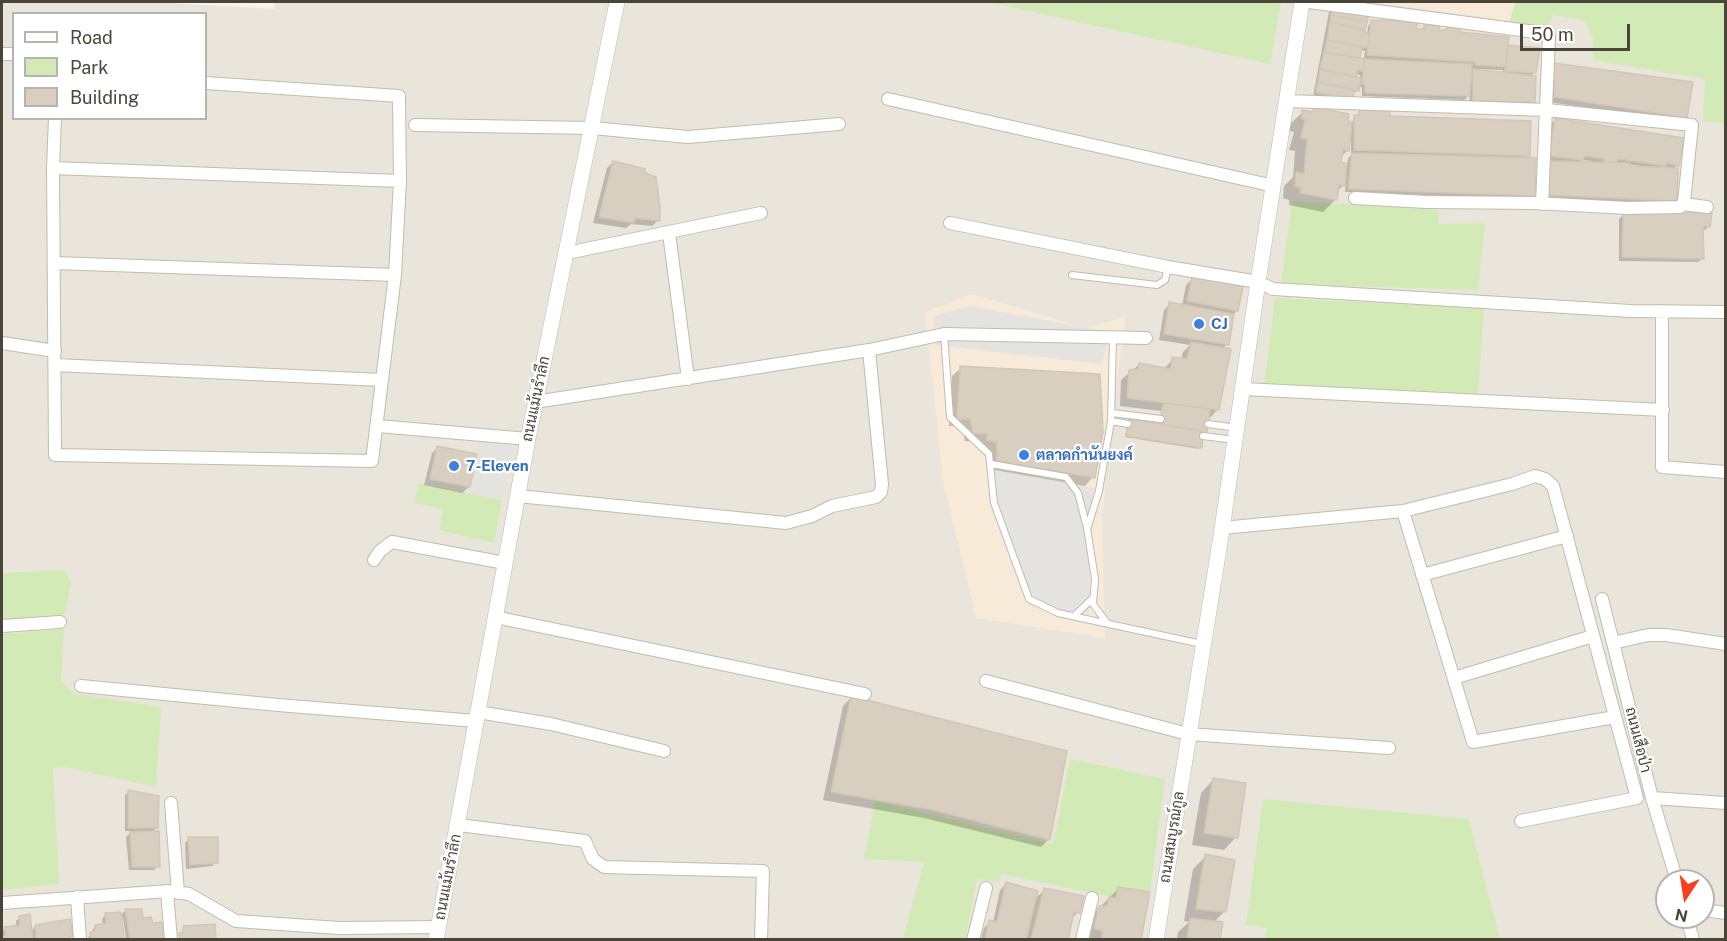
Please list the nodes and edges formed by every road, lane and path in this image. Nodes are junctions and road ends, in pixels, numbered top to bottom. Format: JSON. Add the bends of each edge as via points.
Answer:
{"nodes":[{"id":1,"x":617,"y":2,"type":"edge"},
{"id":2,"x":1302,"y":2,"type":"edge"},
{"id":3,"x":1309,"y":2,"type":"edge"},
{"id":4,"x":207,"y":83,"type":"edge"},
{"id":5,"x":888,"y":99,"type":"dead end"},
{"id":6,"x":1287,"y":101,"type":"junction"},
{"id":7,"x":1547,"y":110,"type":"junction"},
{"id":8,"x":56,"y":120,"type":"edge"},
{"id":9,"x":839,"y":124,"type":"dead end"},
{"id":10,"x":415,"y":125,"type":"dead end"},
{"id":11,"x":592,"y":128,"type":"junction"},
{"id":12,"x":54,"y":168,"type":"junction"},
{"id":13,"x":400,"y":181,"type":"junction"},
{"id":14,"x":1274,"y":186,"type":"junction"},
{"id":15,"x":1355,"y":198,"type":"dead end"},
{"id":16,"x":1542,"y":204,"type":"junction"},
{"id":17,"x":1683,"y":204,"type":"junction"},
{"id":18,"x":1707,"y":207,"type":"dead end"},
{"id":19,"x":761,"y":213,"type":"dead end"},
{"id":20,"x":950,"y":223,"type":"dead end"},
{"id":21,"x":669,"y":233,"type":"junction"},
{"id":22,"x":567,"y":253,"type":"junction"},
{"id":23,"x":55,"y":263,"type":"junction"},
{"id":24,"x":1168,"y":267,"type":"junction"},
{"id":25,"x":395,"y":275,"type":"junction"},
{"id":26,"x":1072,"y":275,"type":"dead end"},
{"id":27,"x":1258,"y":282,"type":"junction"},
{"id":28,"x":1662,"y":311,"type":"junction"},
{"id":29,"x":1725,"y":312,"type":"edge"},
{"id":30,"x":944,"y":334,"type":"junction"},
{"id":31,"x":1113,"y":337,"type":"junction"},
{"id":32,"x":1146,"y":339,"type":"dead end"},
{"id":33,"x":2,"y":343,"type":"edge"},
{"id":34,"x":869,"y":350,"type":"junction"},
{"id":35,"x":55,"y":351,"type":"junction"},
{"id":36,"x":55,"y":365,"type":"junction"},
{"id":37,"x":688,"y":379,"type":"junction"},
{"id":38,"x":382,"y":380,"type":"junction"},
{"id":39,"x":1243,"y":389,"type":"junction"},
{"id":40,"x":535,"y":402,"type":"junction"},
{"id":41,"x":1663,"y":410,"type":"junction"},
{"id":42,"x":1112,"y":413,"type":"junction"},
{"id":43,"x":1161,"y":419,"type":"dead end"},
{"id":44,"x":1111,"y":421,"type":"junction"},
{"id":45,"x":1128,"y":424,"type":"dead end"},
{"id":46,"x":1208,"y":424,"type":"dead end"},
{"id":47,"x":378,"y":426,"type":"junction"},
{"id":48,"x":1236,"y":434,"type":"junction"},
{"id":49,"x":1203,"y":436,"type":"dead end"},
{"id":50,"x":528,"y":440,"type":"junction"},
{"id":51,"x":991,"y":464,"type":"junction"},
{"id":52,"x":1725,"y":472,"type":"edge"},
{"id":53,"x":518,"y":496,"type":"junction"},
{"id":54,"x":1403,"y":511,"type":"junction"},
{"id":55,"x":1087,"y":528,"type":"junction"},
{"id":56,"x":1222,"y":528,"type":"junction"},
{"id":57,"x":1567,"y":536,"type":"junction"},
{"id":58,"x":374,"y":561,"type":"dead end"},
{"id":59,"x":505,"y":563,"type":"junction"},
{"id":60,"x":1422,"y":575,"type":"junction"},
{"id":61,"x":1094,"y":598,"type":"junction"},
{"id":62,"x":1602,"y":598,"type":"dead end"},
{"id":63,"x":1074,"y":616,"type":"junction"},
{"id":64,"x":495,"y":617,"type":"junction"},
{"id":65,"x":60,"y":622,"type":"dead end"},
{"id":66,"x":1108,"y":623,"type":"junction"},
{"id":67,"x":2,"y":626,"type":"edge"},
{"id":68,"x":1593,"y":636,"type":"junction"},
{"id":69,"x":1613,"y":643,"type":"junction"},
{"id":70,"x":1203,"y":644,"type":"junction"},
{"id":71,"x":1725,"y":644,"type":"edge"},
{"id":72,"x":1454,"y":678,"type":"junction"},
{"id":73,"x":986,"y":681,"type":"dead end"},
{"id":74,"x":81,"y":686,"type":"dead end"},
{"id":75,"x":865,"y":694,"type":"dead end"},
{"id":76,"x":477,"y":716,"type":"junction"},
{"id":77,"x":1615,"y":717,"type":"junction"},
{"id":78,"x":1188,"y":734,"type":"junction"},
{"id":79,"x":1389,"y":748,"type":"dead end"},
{"id":80,"x":664,"y":751,"type":"dead end"},
{"id":81,"x":1653,"y":798,"type":"junction"},
{"id":82,"x":171,"y":803,"type":"dead end"},
{"id":83,"x":1725,"y":803,"type":"edge"},
{"id":84,"x":1521,"y":821,"type":"dead end"},
{"id":85,"x":459,"y":825,"type":"junction"},
{"id":86,"x":1674,"y":869,"type":"edge"},
{"id":87,"x":986,"y":888,"type":"dead end"},
{"id":88,"x":172,"y":892,"type":"junction"},
{"id":89,"x":76,"y":897,"type":"junction"},
{"id":90,"x":1092,"y":898,"type":"dead end"},
{"id":91,"x":2,"y":903,"type":"edge"},
{"id":92,"x":437,"y":933,"type":"edge"},
{"id":93,"x":80,"y":939,"type":"edge"},
{"id":94,"x":171,"y":939,"type":"edge"},
{"id":95,"x":761,"y":939,"type":"edge"},
{"id":96,"x":973,"y":939,"type":"edge"},
{"id":97,"x":1082,"y":939,"type":"edge"},
{"id":98,"x":1156,"y":939,"type":"edge"}],
"edges":[{"from":1,"to":11,"type":"street","name":"ถนนแม้นรำลึก"},
{"from":2,"to":6,"type":"street","name":"ถนนสมบูรณ์กูล"},
{"from":3,"to":7,"type":"street","via":[[1536,33],[1549,38]]},
{"from":4,"to":13,"type":"street","via":[[399,96]]},
{"from":5,"to":14,"type":"street"},
{"from":6,"to":7,"type":"street"},
{"from":6,"to":14,"type":"street","name":"ถนนสมบูรณ์กูล"},
{"from":7,"to":16,"type":"street"},
{"from":7,"to":17,"type":"street","via":[[1692,125]]},
{"from":8,"to":12,"type":"street"},
{"from":9,"to":11,"type":"street","via":[[688,137]]},
{"from":10,"to":11,"type":"street"},
{"from":11,"to":22,"type":"street","name":"ถนนแม้นรำลึก"},
{"from":12,"to":13,"type":"street"},
{"from":12,"to":23,"type":"street"},
{"from":13,"to":25,"type":"street"},
{"from":14,"to":27,"type":"street","name":"ถนนสมบูรณ์กูล"},
{"from":15,"to":16,"type":"street"},
{"from":16,"to":17,"type":"street","via":[[1627,208]]},
{"from":17,"to":18,"type":"street"},
{"from":19,"to":21,"type":"street"},
{"from":20,"to":24,"type":"street"},
{"from":21,"to":22,"type":"street"},
{"from":21,"to":37,"type":"street"},
{"from":22,"to":40,"type":"street","name":"ถนนแม้นรำลึก"},
{"from":23,"to":25,"type":"street"},
{"from":23,"to":35,"type":"street"},
{"from":24,"to":26,"type":"lane","via":[[1165,280],[1157,285]]},
{"from":24,"to":27,"type":"street"},
{"from":25,"to":38,"type":"street"},
{"from":27,"to":28,"type":"street","via":[[1273,289]]},
{"from":27,"to":39,"type":"street","name":"ถนนสมบูรณ์กูล"},
{"from":28,"to":29,"type":"street"},
{"from":28,"to":41,"type":"street"},
{"from":30,"to":31,"type":"street"},
{"from":30,"to":34,"type":"street"},
{"from":30,"to":51,"type":"lane","via":[[950,417],[989,454]]},
{"from":31,"to":32,"type":"street"},
{"from":31,"to":42,"type":"lane"},
{"from":33,"to":35,"type":"street"},
{"from":34,"to":37,"type":"street"},
{"from":34,"to":53,"type":"street","via":[[882,484],[876,497],[832,506],[806,519],[786,523]]},
{"from":35,"to":36,"type":"street"},
{"from":36,"to":38,"type":"street"},
{"from":36,"to":47,"type":"street","via":[[55,455],[372,461]]},
{"from":37,"to":40,"type":"street"},
{"from":38,"to":47,"type":"street"},
{"from":39,"to":41,"type":"street"},
{"from":39,"to":48,"type":"street","name":"ถนนสมบูรณ์กูล"},
{"from":40,"to":50,"type":"street","name":"ถนนแม้นรำลึก"},
{"from":41,"to":52,"type":"street","via":[[1662,467]]},
{"from":42,"to":43,"type":"lane"},
{"from":42,"to":44,"type":"lane"},
{"from":44,"to":45,"type":"lane"},
{"from":44,"to":55,"type":"lane","via":[[1099,491]]},
{"from":46,"to":48,"type":"lane"},
{"from":47,"to":50,"type":"street"},
{"from":48,"to":49,"type":"lane"},
{"from":48,"to":56,"type":"street","name":"ถนนสมบูรณ์กูล"},
{"from":50,"to":53,"type":"street","name":"ถนนแม้นรำลึก"},
{"from":51,"to":55,"type":"lane","via":[[1066,477],[1078,493]]},
{"from":51,"to":63,"type":"lane","via":[[994,503],[1029,599]]},
{"from":53,"to":59,"type":"street","name":"ถนนแม้นรำลึก"},
{"from":54,"to":56,"type":"street"},
{"from":54,"to":57,"type":"street","via":[[1535,476],[1553,486]]},
{"from":54,"to":60,"type":"street"},
{"from":55,"to":61,"type":"lane"},
{"from":56,"to":70,"type":"street","name":"ถนนสมบูรณ์กูล"},
{"from":57,"to":60,"type":"street"},
{"from":57,"to":68,"type":"street"},
{"from":58,"to":59,"type":"street","via":[[392,542]]},
{"from":59,"to":64,"type":"street","name":"ถนนแม้นรำลึก"},
{"from":60,"to":72,"type":"street"},
{"from":61,"to":63,"type":"lane"},
{"from":61,"to":66,"type":"lane","via":[[1093,603]]},
{"from":62,"to":69,"type":"street","name":"ถนนเสือป่า"},
{"from":63,"to":66,"type":"lane"},
{"from":64,"to":75,"type":"street"},
{"from":64,"to":76,"type":"street","name":"ถนนแม้นรำลึก"},
{"from":65,"to":67,"type":"street"},
{"from":66,"to":70,"type":"lane"},
{"from":68,"to":72,"type":"street"},
{"from":68,"to":77,"type":"street"},
{"from":69,"to":71,"type":"street","via":[[1666,635]]},
{"from":69,"to":81,"type":"street","name":"ถนนเสือป่า"},
{"from":70,"to":78,"type":"street","name":"ถนนสมบูรณ์กูล"},
{"from":72,"to":77,"type":"street","via":[[1473,742]]},
{"from":73,"to":78,"type":"street"},
{"from":74,"to":76,"type":"street","via":[[278,705]]},
{"from":76,"to":80,"type":"street","via":[[550,724]]},
{"from":76,"to":85,"type":"street","name":"ถนนแม้นรำลึก"},
{"from":77,"to":84,"type":"street","via":[[1637,798]]},
{"from":78,"to":79,"type":"street"},
{"from":78,"to":98,"type":"street","name":"ถนนสมบูรณ์กูล"},
{"from":81,"to":83,"type":"street"},
{"from":81,"to":86,"type":"street","name":"ถนนเสือป่า"},
{"from":82,"to":88,"type":"street"},
{"from":85,"to":92,"type":"street","name":"ถนนแม้นรำลึก"},
{"from":85,"to":95,"type":"street","via":[[585,841],[593,859],[604,867],[764,871]]},
{"from":87,"to":96,"type":"street"},
{"from":88,"to":89,"type":"street"},
{"from":88,"to":92,"type":"street","via":[[189,894],[236,921]]},
{"from":88,"to":94,"type":"street"},
{"from":89,"to":91,"type":"street"},
{"from":89,"to":93,"type":"street"},
{"from":90,"to":97,"type":"street"}]}
